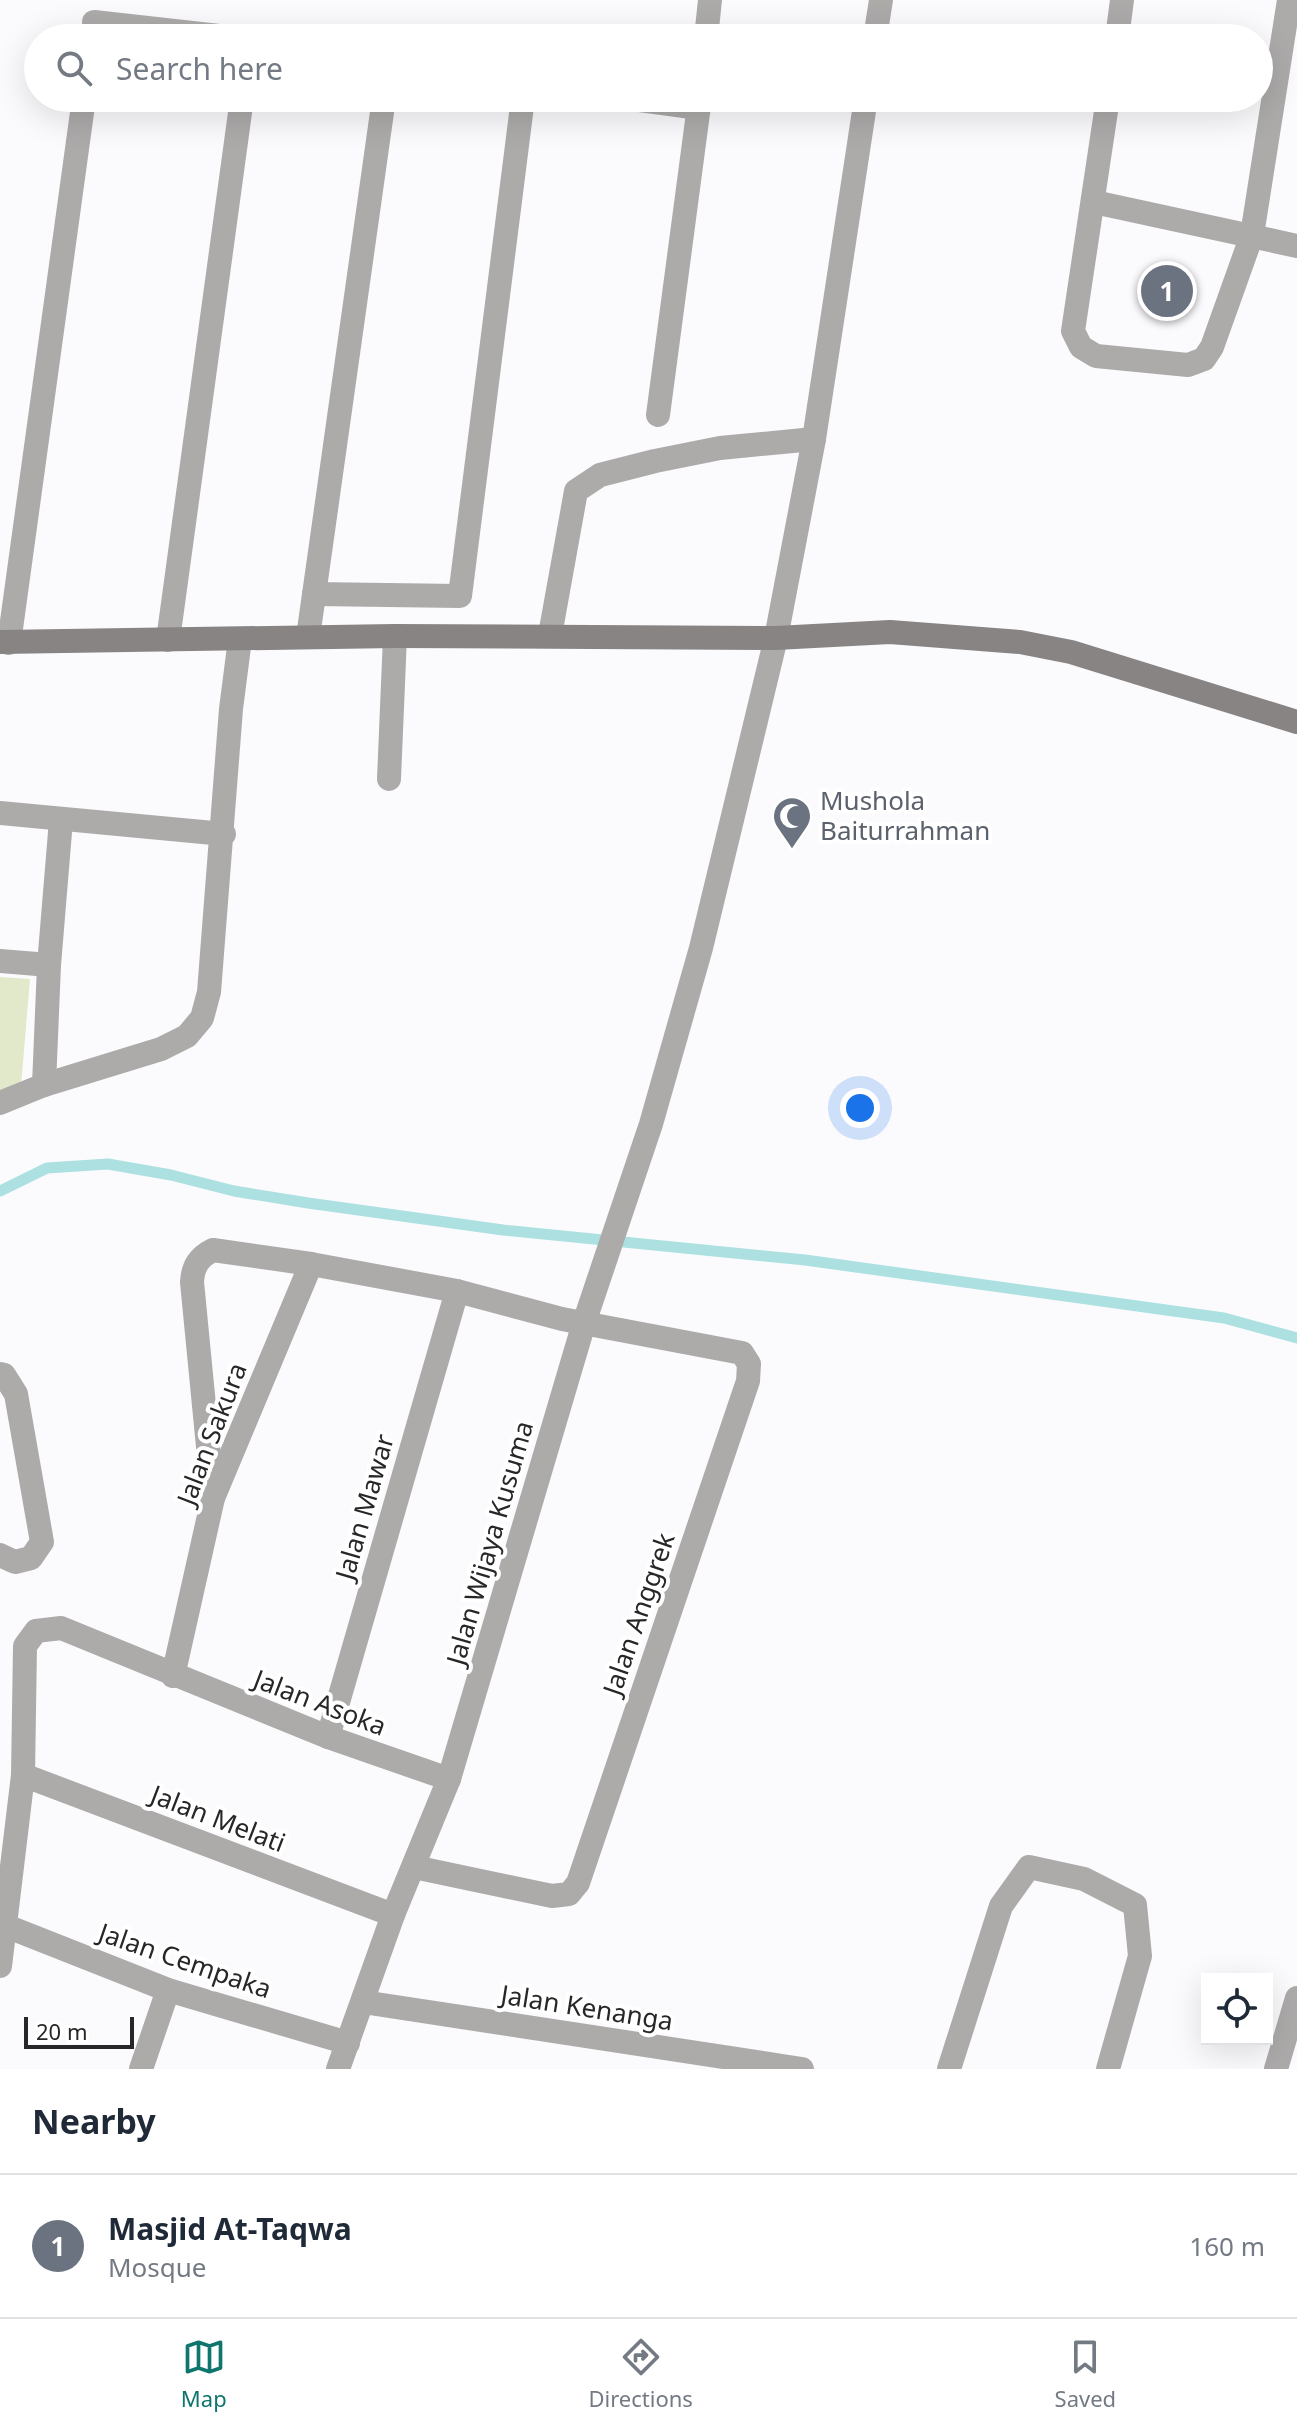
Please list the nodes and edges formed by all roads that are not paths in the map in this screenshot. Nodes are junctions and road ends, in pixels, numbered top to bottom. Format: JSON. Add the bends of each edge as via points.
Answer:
{"nodes":[{"id":1,"x":710,"y":0,"type":"edge"},
{"id":2,"x":881,"y":0,"type":"edge"},
{"id":3,"x":1122,"y":0,"type":"edge"},
{"id":4,"x":1289,"y":0,"type":"edge"},
{"id":5,"x":95,"y":20,"type":"edge"},
{"id":6,"x":127,"y":24,"type":"edge"},
{"id":7,"x":707,"y":24,"type":"edge"},
{"id":8,"x":877,"y":24,"type":"edge"},
{"id":9,"x":1119,"y":24,"type":"edge"},
{"id":10,"x":1273,"y":102,"type":"edge"},
{"id":11,"x":82,"y":112,"type":"edge"},
{"id":12,"x":240,"y":112,"type":"edge"},
{"id":13,"x":382,"y":112,"type":"edge"},
{"id":14,"x":521,"y":112,"type":"edge"},
{"id":15,"x":699,"y":112,"type":"edge"},
{"id":16,"x":864,"y":112,"type":"edge"},
{"id":17,"x":1106,"y":112,"type":"edge"},
{"id":18,"x":1271,"y":112,"type":"edge"},
{"id":19,"x":1094,"y":202,"type":"junction"},
{"id":20,"x":1252,"y":235,"type":"junction"},
{"id":21,"x":1297,"y":246,"type":"edge"},
{"id":22,"x":658,"y":415,"type":"dead end"},
{"id":23,"x":814,"y":439,"type":"junction"},
{"id":24,"x":314,"y":594,"type":"junction"},
{"id":25,"x":550,"y":635,"type":"junction"},
{"id":26,"x":395,"y":636,"type":"junction"},
{"id":27,"x":308,"y":637,"type":"junction"},
{"id":28,"x":776,"y":638,"type":"junction"},
{"id":29,"x":240,"y":639,"type":"junction"},
{"id":30,"x":168,"y":640,"type":"junction"},
{"id":31,"x":4,"y":643,"type":"edge"},
{"id":32,"x":1297,"y":722,"type":"edge"},
{"id":33,"x":389,"y":779,"type":"dead end"},
{"id":34,"x":0,"y":813,"type":"edge"},
{"id":35,"x":61,"y":820,"type":"junction"},
{"id":36,"x":224,"y":834,"type":"junction"},
{"id":37,"x":0,"y":961,"type":"edge"},
{"id":38,"x":49,"y":965,"type":"junction"},
{"id":39,"x":44,"y":1085,"type":"junction"},
{"id":40,"x":0,"y":1103,"type":"edge"},
{"id":41,"x":311,"y":1264,"type":"junction"},
{"id":42,"x":457,"y":1291,"type":"junction"},
{"id":43,"x":584,"y":1323,"type":"junction"},
{"id":44,"x":0,"y":1374,"type":"edge"},
{"id":45,"x":213,"y":1498,"type":"junction"},
{"id":46,"x":8,"y":1558,"type":"edge"},
{"id":47,"x":173,"y":1676,"type":"junction"},
{"id":48,"x":328,"y":1737,"type":"junction"},
{"id":49,"x":23,"y":1775,"type":"junction"},
{"id":50,"x":449,"y":1779,"type":"junction"},
{"id":51,"x":414,"y":1867,"type":"junction"},
{"id":52,"x":393,"y":1915,"type":"junction"},
{"id":53,"x":6,"y":1926,"type":"junction"},
{"id":54,"x":0,"y":1966,"type":"edge"},
{"id":55,"x":168,"y":1990,"type":"junction"},
{"id":56,"x":1297,"y":1998,"type":"edge"},
{"id":57,"x":363,"y":2002,"type":"junction"},
{"id":58,"x":348,"y":2043,"type":"junction"},
{"id":59,"x":141,"y":2069,"type":"edge"},
{"id":60,"x":338,"y":2069,"type":"edge"},
{"id":61,"x":802,"y":2069,"type":"edge"},
{"id":62,"x":949,"y":2069,"type":"edge"},
{"id":63,"x":1108,"y":2069,"type":"edge"},
{"id":64,"x":1276,"y":2069,"type":"edge"}],
"edges":[{"from":1,"to":7,"type":"street"},
{"from":2,"to":8,"type":"street"},
{"from":3,"to":9,"type":"street"},
{"from":4,"to":10,"type":"street"},
{"from":5,"to":6,"type":"street"},
{"from":11,"to":31,"type":"street"},
{"from":12,"to":30,"type":"street"},
{"from":13,"to":24,"type":"street"},
{"from":14,"to":24,"type":"street","via":[[460,596]]},
{"from":15,"to":22,"type":"street"},
{"from":16,"to":23,"type":"street","name":"Jalan Wijaya Kusuma"},
{"from":17,"to":19,"type":"street"},
{"from":18,"to":20,"type":"street"},
{"from":19,"to":20,"type":"street"},
{"from":19,"to":20,"type":"street","via":[[1073,331],[1081,347],[1096,356],[1188,365],[1204,359]]},
{"from":20,"to":21,"type":"street"},
{"from":23,"to":25,"type":"street","via":[[655,461],[600,475],[576,491]]},
{"from":23,"to":28,"type":"street","name":"Jalan Wijaya Kusuma"},
{"from":24,"to":27,"type":"street"},
{"from":25,"to":26,"type":"street"},
{"from":25,"to":28,"type":"street"},
{"from":26,"to":27,"type":"street"},
{"from":26,"to":33,"type":"street"},
{"from":27,"to":29,"type":"street"},
{"from":28,"to":32,"type":"street","via":[[890,632],[1020,642],[1071,652]]},
{"from":28,"to":43,"type":"street","name":"Jalan Wijaya Kusuma","via":[[701,948],[651,1124]]},
{"from":29,"to":30,"type":"street"},
{"from":29,"to":36,"type":"street"},
{"from":30,"to":31,"type":"street"},
{"from":34,"to":35,"type":"street"},
{"from":35,"to":36,"type":"street"},
{"from":35,"to":38,"type":"street"},
{"from":36,"to":39,"type":"street","via":[[207,1005],[196,1028],[161,1049]]},
{"from":37,"to":38,"type":"street"},
{"from":38,"to":39,"type":"street"},
{"from":39,"to":40,"type":"street"},
{"from":41,"to":42,"type":"street"},
{"from":41,"to":45,"type":"street","name":"Jalan Sakura"},
{"from":41,"to":45,"type":"street","via":[[213,1250],[193,1271]]},
{"from":42,"to":43,"type":"street"},
{"from":42,"to":48,"type":"street","name":"Jalan Mawar"},
{"from":43,"to":50,"type":"street","name":"Jalan Wijaya Kusuma"},
{"from":43,"to":51,"type":"street","name":"Jalan Anggrek","via":[[742,1353],[749,1364],[748,1381],[578,1883],[569,1894],[552,1896]]},
{"from":44,"to":46,"type":"street","via":[[16,1394],[42,1542],[31,1558]]},
{"from":45,"to":47,"type":"street","name":"Jalan Sakura"},
{"from":47,"to":48,"type":"street","name":"Jalan Asoka"},
{"from":47,"to":49,"type":"street","name":"Jalan Asoka","via":[[61,1628],[36,1631],[25,1646]]},
{"from":48,"to":50,"type":"street","name":"Jalan Asoka"},
{"from":49,"to":52,"type":"street","name":"Jalan Melati"},
{"from":49,"to":53,"type":"street","name":"Jalan Asoka"},
{"from":50,"to":51,"type":"street","name":"Jalan Wijaya Kusuma"},
{"from":51,"to":52,"type":"street","name":"Jalan Wijaya Kusuma"},
{"from":52,"to":57,"type":"street","name":"Jalan Wijaya Kusuma"},
{"from":53,"to":54,"type":"street","name":"Jalan Asoka"},
{"from":53,"to":55,"type":"street","name":"Jalan Cempaka"},
{"from":55,"to":58,"type":"street","name":"Jalan Cempaka"},
{"from":55,"to":59,"type":"street"},
{"from":56,"to":64,"type":"street"},
{"from":57,"to":58,"type":"street","name":"Jalan Wijaya Kusuma"},
{"from":57,"to":61,"type":"street","name":"Jalan Kenanga"},
{"from":58,"to":60,"type":"street","name":"Jalan Wijaya Kusuma"},
{"from":62,"to":63,"type":"street","via":[[1001,1906],[1029,1867],[1084,1879],[1135,1905],[1140,1956]]}]}
